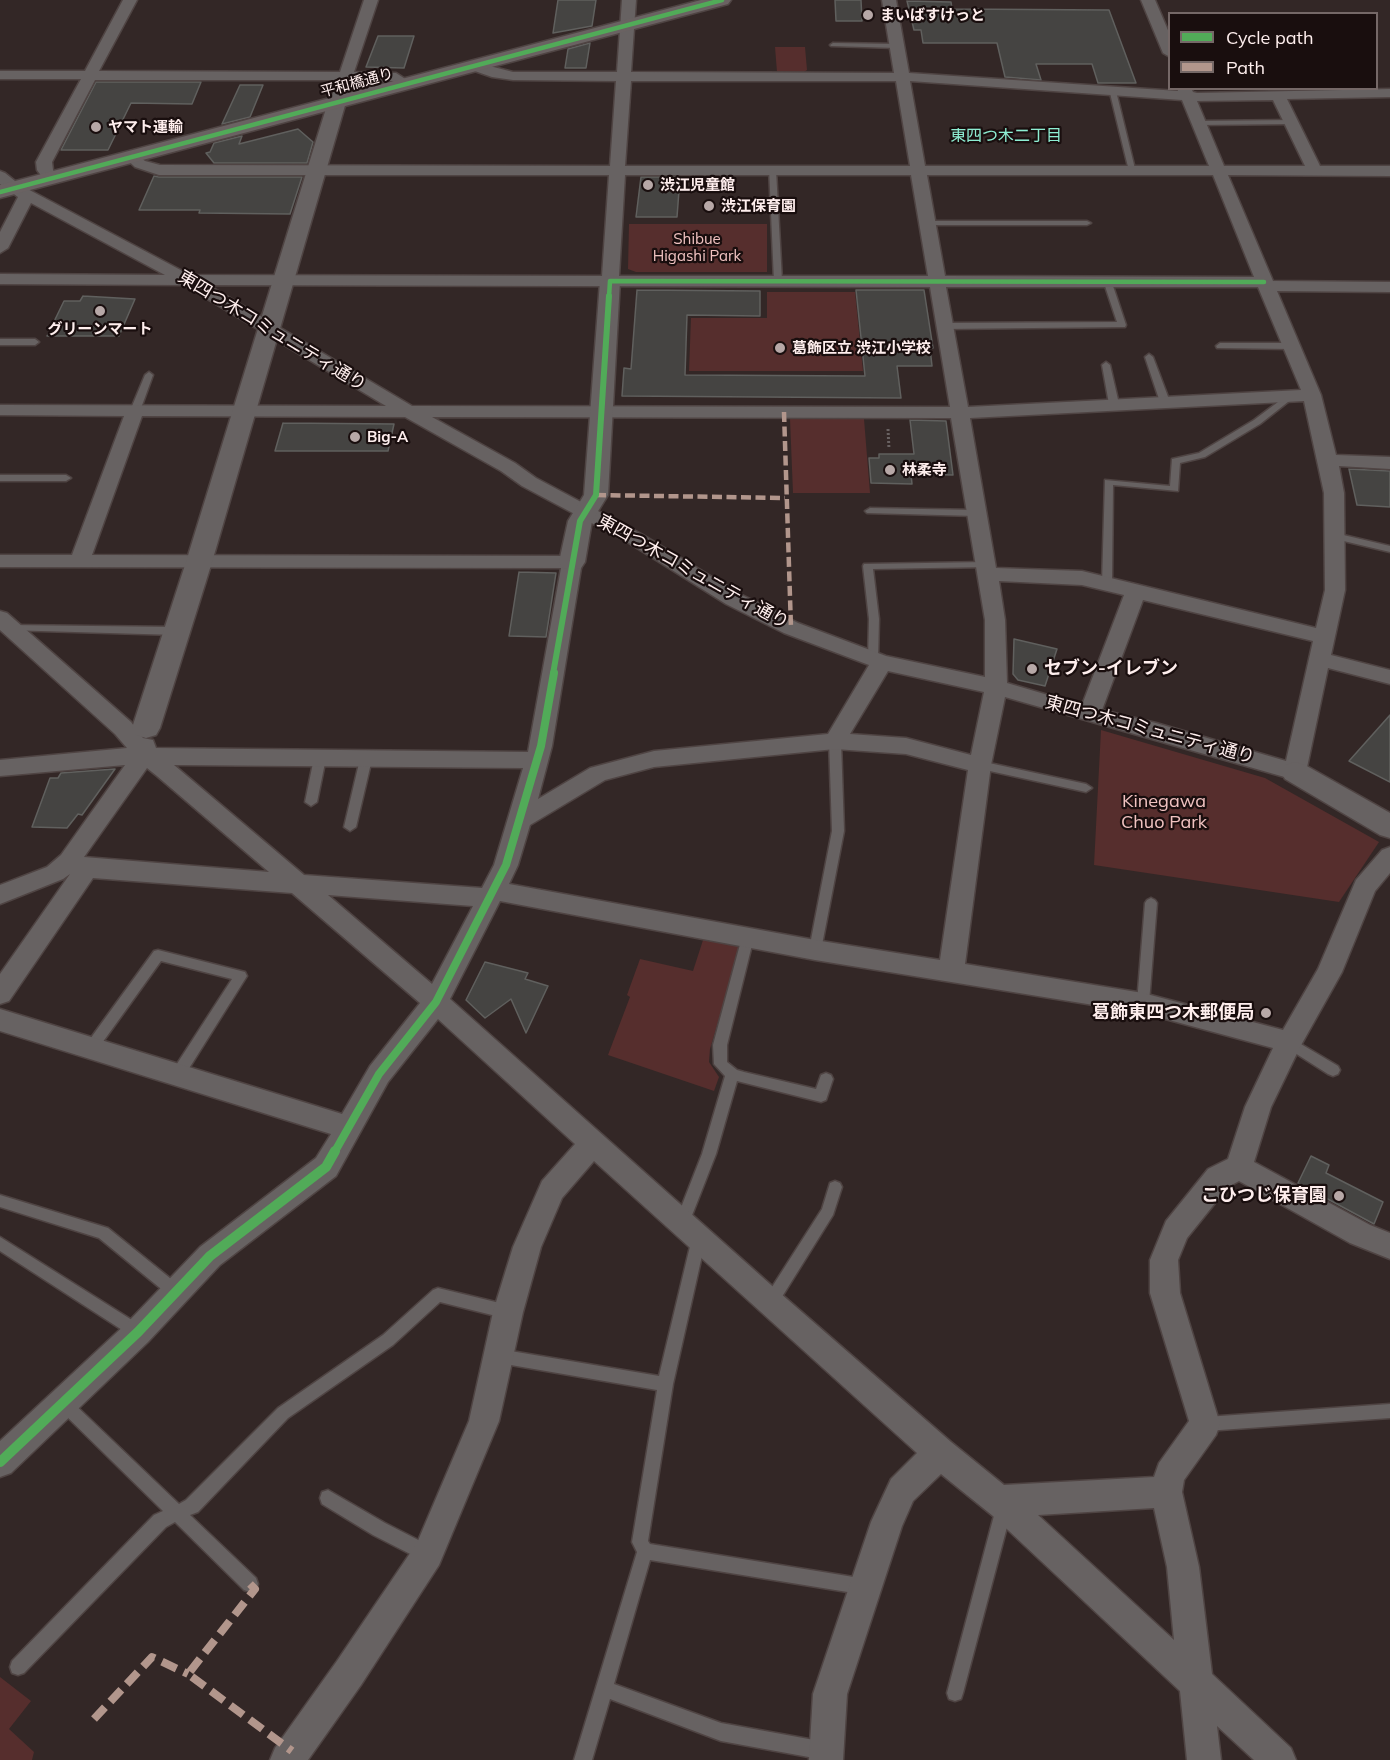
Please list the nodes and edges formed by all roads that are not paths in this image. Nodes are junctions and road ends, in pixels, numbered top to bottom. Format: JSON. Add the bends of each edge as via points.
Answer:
{"nodes":[{"id":1,"x":130,"y":0,"type":"edge"},
{"id":2,"x":371,"y":0,"type":"edge"},
{"id":3,"x":629,"y":0,"type":"edge"},
{"id":4,"x":889,"y":0,"type":"edge"},
{"id":5,"x":1148,"y":0,"type":"edge"},
{"id":6,"x":710,"y":1,"type":"edge"},
{"id":7,"x":627,"y":25,"type":"junction"},
{"id":8,"x":833,"y":45,"type":"dead end"},
{"id":9,"x":897,"y":46,"type":"junction"},
{"id":10,"x":1168,"y":48,"type":"edge"},
{"id":11,"x":474,"y":66,"type":"junction"},
{"id":12,"x":0,"y":75,"type":"edge"},
{"id":13,"x":89,"y":75,"type":"junction"},
{"id":14,"x":346,"y":75,"type":"junction"},
{"id":15,"x":623,"y":76,"type":"junction"},
{"id":16,"x":902,"y":77,"type":"junction"},
{"id":17,"x":406,"y":84,"type":"junction"},
{"id":18,"x":1113,"y":91,"type":"junction"},
{"id":19,"x":1186,"y":92,"type":"edge"},
{"id":20,"x":1271,"y":93,"type":"edge"},
{"id":21,"x":1390,"y":93,"type":"edge"},
{"id":22,"x":337,"y":102,"type":"junction"},
{"id":23,"x":1291,"y":122,"type":"junction"},
{"id":24,"x":1198,"y":123,"type":"junction"},
{"id":25,"x":132,"y":157,"type":"junction"},
{"id":26,"x":318,"y":170,"type":"junction"},
{"id":27,"x":617,"y":170,"type":"junction"},
{"id":28,"x":772,"y":170,"type":"junction"},
{"id":29,"x":918,"y":170,"type":"junction"},
{"id":30,"x":1133,"y":171,"type":"junction"},
{"id":31,"x":1218,"y":171,"type":"junction"},
{"id":32,"x":1315,"y":171,"type":"junction"},
{"id":33,"x":1390,"y":171,"type":"edge"},
{"id":34,"x":50,"y":178,"type":"junction"},
{"id":35,"x":10,"y":188,"type":"edge"},
{"id":36,"x":927,"y":223,"type":"junction"},
{"id":37,"x":1087,"y":223,"type":"dead end"},
{"id":38,"x":0,"y":248,"type":"edge"},
{"id":39,"x":0,"y":279,"type":"edge"},
{"id":40,"x":188,"y":280,"type":"junction"},
{"id":41,"x":284,"y":280,"type":"junction"},
{"id":42,"x":609,"y":281,"type":"junction"},
{"id":43,"x":778,"y":282,"type":"junction"},
{"id":44,"x":937,"y":282,"type":"junction"},
{"id":45,"x":1108,"y":283,"type":"junction"},
{"id":46,"x":1265,"y":284,"type":"junction"},
{"id":47,"x":1390,"y":287,"type":"edge"},
{"id":48,"x":944,"y":326,"type":"junction"},
{"id":49,"x":270,"y":327,"type":"junction"},
{"id":50,"x":0,"y":342,"type":"edge"},
{"id":51,"x":35,"y":342,"type":"dead end"},
{"id":52,"x":1220,"y":346,"type":"dead end"},
{"id":53,"x":1291,"y":346,"type":"junction"},
{"id":54,"x":1149,"y":357,"type":"dead end"},
{"id":55,"x":1106,"y":365,"type":"dead end"},
{"id":56,"x":149,"y":375,"type":"dead end"},
{"id":57,"x":1312,"y":395,"type":"junction"},
{"id":58,"x":1290,"y":396,"type":"junction"},
{"id":59,"x":1165,"y":402,"type":"junction"},
{"id":60,"x":1114,"y":404,"type":"junction"},
{"id":61,"x":0,"y":410,"type":"edge"},
{"id":62,"x":135,"y":411,"type":"junction"},
{"id":63,"x":244,"y":411,"type":"junction"},
{"id":64,"x":409,"y":411,"type":"junction"},
{"id":65,"x":602,"y":412,"type":"junction"},
{"id":66,"x":958,"y":413,"type":"junction"},
{"id":67,"x":1328,"y":460,"type":"junction"},
{"id":68,"x":1390,"y":463,"type":"edge"},
{"id":69,"x":0,"y":478,"type":"edge"},
{"id":70,"x":66,"y":478,"type":"dead end"},
{"id":71,"x":870,"y":511,"type":"dead end"},
{"id":72,"x":586,"y":512,"type":"junction"},
{"id":73,"x":976,"y":513,"type":"junction"},
{"id":74,"x":1335,"y":536,"type":"junction"},
{"id":75,"x":1390,"y":549,"type":"edge"},
{"id":76,"x":0,"y":561,"type":"edge"},
{"id":77,"x":79,"y":562,"type":"junction"},
{"id":78,"x":199,"y":562,"type":"junction"},
{"id":79,"x":572,"y":562,"type":"junction"},
{"id":80,"x":986,"y":570,"type":"junction"},
{"id":81,"x":1107,"y":583,"type":"junction"},
{"id":82,"x":1136,"y":591,"type":"junction"},
{"id":83,"x":5,"y":623,"type":"edge"},
{"id":84,"x":177,"y":631,"type":"junction"},
{"id":85,"x":1325,"y":637,"type":"junction"},
{"id":86,"x":1320,"y":659,"type":"junction"},
{"id":87,"x":878,"y":661,"type":"junction"},
{"id":88,"x":1390,"y":677,"type":"edge"},
{"id":89,"x":996,"y":687,"type":"junction"},
{"id":90,"x":1090,"y":714,"type":"junction"},
{"id":91,"x":145,"y":741,"type":"junction"},
{"id":92,"x":835,"y":741,"type":"junction"},
{"id":93,"x":320,"y":758,"type":"junction"},
{"id":94,"x":366,"y":759,"type":"junction"},
{"id":95,"x":538,"y":760,"type":"junction"},
{"id":96,"x":980,"y":765,"type":"junction"},
{"id":97,"x":0,"y":768,"type":"edge"},
{"id":98,"x":1295,"y":772,"type":"junction"},
{"id":99,"x":1086,"y":788,"type":"dead end"},
{"id":100,"x":311,"y":802,"type":"dead end"},
{"id":101,"x":520,"y":820,"type":"junction"},
{"id":102,"x":1390,"y":826,"type":"edge"},
{"id":103,"x":350,"y":827,"type":"dead end"},
{"id":104,"x":1390,"y":856,"type":"edge"},
{"id":105,"x":78,"y":865,"type":"junction"},
{"id":106,"x":294,"y":882,"type":"junction"},
{"id":107,"x":491,"y":894,"type":"junction"},
{"id":108,"x":0,"y":895,"type":"edge"},
{"id":109,"x":1151,"y":903,"type":"dead end"},
{"id":110,"x":748,"y":938,"type":"junction"},
{"id":111,"x":815,"y":950,"type":"junction"},
{"id":112,"x":951,"y":972,"type":"junction"},
{"id":113,"x":0,"y":994,"type":"edge"},
{"id":114,"x":436,"y":1002,"type":"junction"},
{"id":115,"x":1143,"y":1003,"type":"junction"},
{"id":116,"x":0,"y":1020,"type":"edge"},
{"id":117,"x":1289,"y":1042,"type":"junction"},
{"id":118,"x":92,"y":1046,"type":"junction"},
{"id":119,"x":1333,"y":1070,"type":"dead end"},
{"id":120,"x":178,"y":1074,"type":"junction"},
{"id":121,"x":732,"y":1074,"type":"junction"},
{"id":122,"x":826,"y":1079,"type":"dead end"},
{"id":123,"x":347,"y":1126,"type":"junction"},
{"id":124,"x":592,"y":1144,"type":"junction"},
{"id":125,"x":1239,"y":1167,"type":"junction"},
{"id":126,"x":835,"y":1187,"type":"dead end"},
{"id":127,"x":0,"y":1202,"type":"edge"},
{"id":128,"x":691,"y":1230,"type":"junction"},
{"id":129,"x":0,"y":1243,"type":"edge"},
{"id":130,"x":1390,"y":1246,"type":"edge"},
{"id":131,"x":176,"y":1292,"type":"junction"},
{"id":132,"x":770,"y":1303,"type":"junction"},
{"id":133,"x":508,"y":1312,"type":"junction"},
{"id":134,"x":138,"y":1332,"type":"junction"},
{"id":135,"x":499,"y":1356,"type":"junction"},
{"id":136,"x":665,"y":1384,"type":"junction"},
{"id":137,"x":63,"y":1403,"type":"junction"},
{"id":138,"x":1390,"y":1411,"type":"edge"},
{"id":139,"x":1205,"y":1424,"type":"junction"},
{"id":140,"x":940,"y":1453,"type":"junction"},
{"id":141,"x":0,"y":1462,"type":"edge"},
{"id":142,"x":1166,"y":1492,"type":"junction"},
{"id":143,"x":328,"y":1498,"type":"dead end"},
{"id":144,"x":1002,"y":1503,"type":"junction"},
{"id":145,"x":174,"y":1512,"type":"junction"},
{"id":146,"x":645,"y":1551,"type":"junction"},
{"id":147,"x":428,"y":1554,"type":"junction"},
{"id":148,"x":250,"y":1584,"type":"dead end"},
{"id":149,"x":866,"y":1587,"type":"junction"},
{"id":150,"x":18,"y":1667,"type":"dead end"},
{"id":151,"x":1195,"y":1681,"type":"junction"},
{"id":152,"x":605,"y":1689,"type":"junction"},
{"id":153,"x":955,"y":1693,"type":"dead end"},
{"id":154,"x":826,"y":1756,"type":"edge"},
{"id":155,"x":287,"y":1760,"type":"edge"},
{"id":156,"x":583,"y":1760,"type":"edge"},
{"id":157,"x":1204,"y":1760,"type":"edge"},
{"id":158,"x":1279,"y":1760,"type":"edge"}],
"edges":[{"from":1,"to":13,"type":"street"},
{"from":2,"to":14,"type":"street"},
{"from":3,"to":7,"type":"street"},
{"from":4,"to":9,"type":"street"},
{"from":5,"to":10,"type":"street"},
{"from":6,"to":7,"type":"main road","name":"平和橋通り"},
{"from":7,"to":11,"type":"main road","name":"平和橋通り"},
{"from":7,"to":15,"type":"street"},
{"from":8,"to":9,"type":"lane"},
{"from":9,"to":16,"type":"street"},
{"from":11,"to":15,"type":"street","via":[[504,76]]},
{"from":11,"to":17,"type":"main road","name":"平和橋通り"},
{"from":12,"to":13,"type":"street"},
{"from":13,"to":14,"type":"street"},
{"from":13,"to":34,"type":"street","via":[[44,162]]},
{"from":14,"to":17,"type":"street","via":[[396,77]]},
{"from":14,"to":22,"type":"street"},
{"from":15,"to":16,"type":"street"},
{"from":15,"to":27,"type":"street"},
{"from":16,"to":18,"type":"street"},
{"from":16,"to":29,"type":"street"},
{"from":17,"to":22,"type":"main road","name":"平和橋通り"},
{"from":18,"to":19,"type":"street"},
{"from":18,"to":30,"type":"lane"},
{"from":19,"to":20,"type":"street"},
{"from":19,"to":24,"type":"street"},
{"from":20,"to":21,"type":"street"},
{"from":20,"to":23,"type":"street"},
{"from":22,"to":25,"type":"main road","name":"平和橋通り"},
{"from":22,"to":26,"type":"street"},
{"from":23,"to":24,"type":"lane"},
{"from":23,"to":32,"type":"street"},
{"from":24,"to":31,"type":"street"},
{"from":25,"to":26,"type":"street","via":[[159,170]]},
{"from":25,"to":34,"type":"main road","name":"平和橋通り"},
{"from":26,"to":27,"type":"street"},
{"from":26,"to":41,"type":"street"},
{"from":27,"to":28,"type":"street"},
{"from":27,"to":42,"type":"street"},
{"from":28,"to":29,"type":"street"},
{"from":28,"to":43,"type":"lane"},
{"from":29,"to":30,"type":"street"},
{"from":29,"to":36,"type":"street"},
{"from":30,"to":31,"type":"street"},
{"from":31,"to":32,"type":"street"},
{"from":31,"to":46,"type":"street"},
{"from":32,"to":33,"type":"street"},
{"from":34,"to":35,"type":"main road","name":"平和橋通り"},
{"from":35,"to":38,"type":"street"},
{"from":35,"to":40,"type":"street","name":"東四つ木コミュニティ通り"},
{"from":36,"to":37,"type":"lane"},
{"from":36,"to":44,"type":"street"},
{"from":39,"to":40,"type":"street"},
{"from":40,"to":41,"type":"street"},
{"from":40,"to":49,"type":"street","name":"東四つ木コミュニティ通り"},
{"from":41,"to":42,"type":"street"},
{"from":41,"to":49,"type":"street"},
{"from":42,"to":43,"type":"street"},
{"from":42,"to":65,"type":"street"},
{"from":43,"to":44,"type":"street"},
{"from":44,"to":45,"type":"street"},
{"from":44,"to":48,"type":"street"},
{"from":45,"to":46,"type":"street"},
{"from":45,"to":48,"type":"lane","via":[[1122,325]]},
{"from":46,"to":47,"type":"street"},
{"from":46,"to":53,"type":"street"},
{"from":48,"to":66,"type":"street"},
{"from":49,"to":63,"type":"street"},
{"from":49,"to":64,"type":"street","name":"東四つ木コミュニティ通り"},
{"from":50,"to":51,"type":"lane"},
{"from":52,"to":53,"type":"lane"},
{"from":53,"to":57,"type":"street"},
{"from":54,"to":59,"type":"lane"},
{"from":55,"to":60,"type":"lane"},
{"from":56,"to":62,"type":"lane"},
{"from":57,"to":58,"type":"street"},
{"from":57,"to":67,"type":"street"},
{"from":58,"to":59,"type":"street"},
{"from":58,"to":81,"type":"lane","via":[[1257,422],[1202,455],[1175,461],[1175,489],[1108,482]]},
{"from":59,"to":60,"type":"street"},
{"from":60,"to":66,"type":"street"},
{"from":61,"to":62,"type":"street"},
{"from":62,"to":63,"type":"street"},
{"from":62,"to":77,"type":"street"},
{"from":63,"to":64,"type":"street"},
{"from":63,"to":78,"type":"street"},
{"from":64,"to":65,"type":"street"},
{"from":64,"to":72,"type":"street","name":"東四つ木コミュニティ通り"},
{"from":65,"to":66,"type":"street"},
{"from":65,"to":72,"type":"street","via":[[596,495]]},
{"from":66,"to":73,"type":"street"},
{"from":67,"to":68,"type":"street"},
{"from":67,"to":74,"type":"street"},
{"from":69,"to":70,"type":"lane"},
{"from":71,"to":73,"type":"lane"},
{"from":72,"to":79,"type":"street","via":[[580,521]]},
{"from":72,"to":87,"type":"street","name":"東四つ木コミュニティ通り","via":[[791,628]]},
{"from":73,"to":80,"type":"street"},
{"from":74,"to":75,"type":"lane"},
{"from":74,"to":85,"type":"street","via":[[1335,590]]},
{"from":76,"to":77,"type":"street"},
{"from":77,"to":78,"type":"street"},
{"from":78,"to":79,"type":"street"},
{"from":78,"to":84,"type":"street"},
{"from":79,"to":95,"type":"street"},
{"from":80,"to":81,"type":"street"},
{"from":80,"to":87,"type":"lane","via":[[868,566]]},
{"from":80,"to":89,"type":"street","via":[[995,620]]},
{"from":81,"to":82,"type":"street"},
{"from":82,"to":85,"type":"street"},
{"from":82,"to":90,"type":"street"},
{"from":83,"to":84,"type":"lane"},
{"from":83,"to":91,"type":"street","via":[[123,728]]},
{"from":84,"to":91,"type":"street"},
{"from":85,"to":86,"type":"street"},
{"from":86,"to":88,"type":"street"},
{"from":86,"to":98,"type":"street"},
{"from":87,"to":89,"type":"street","name":"東四つ木コミュニティ通り"},
{"from":87,"to":92,"type":"street"},
{"from":89,"to":90,"type":"street","name":"東四つ木コミュニティ通り"},
{"from":89,"to":96,"type":"street"},
{"from":90,"to":98,"type":"street","name":"東四つ木コミュニティ通り"},
{"from":91,"to":93,"type":"street"},
{"from":91,"to":97,"type":"street"},
{"from":91,"to":105,"type":"street"},
{"from":91,"to":106,"type":"street","via":[[165,770]]},
{"from":92,"to":96,"type":"street","via":[[906,746]]},
{"from":92,"to":101,"type":"street","via":[[654,759],[598,774]]},
{"from":92,"to":111,"type":"lane","via":[[838,831]]},
{"from":93,"to":94,"type":"street"},
{"from":93,"to":100,"type":"lane"},
{"from":94,"to":95,"type":"street"},
{"from":94,"to":103,"type":"lane"},
{"from":95,"to":101,"type":"street"},
{"from":96,"to":99,"type":"lane"},
{"from":96,"to":112,"type":"street"},
{"from":98,"to":102,"type":"street"},
{"from":101,"to":107,"type":"street","via":[[506,865]]},
{"from":104,"to":117,"type":"street","via":[[1365,886],[1329,972]]},
{"from":105,"to":106,"type":"street"},
{"from":105,"to":108,"type":"street"},
{"from":105,"to":113,"type":"street"},
{"from":106,"to":107,"type":"street"},
{"from":106,"to":114,"type":"street"},
{"from":107,"to":110,"type":"street"},
{"from":107,"to":114,"type":"street"},
{"from":109,"to":115,"type":"lane"},
{"from":110,"to":111,"type":"street"},
{"from":110,"to":121,"type":"lane","via":[[720,1045],[722,1064]]},
{"from":111,"to":112,"type":"street"},
{"from":112,"to":115,"type":"street"},
{"from":114,"to":123,"type":"street","via":[[379,1074]]},
{"from":114,"to":124,"type":"street"},
{"from":115,"to":117,"type":"street"},
{"from":116,"to":118,"type":"street"},
{"from":117,"to":119,"type":"lane"},
{"from":117,"to":125,"type":"street","via":[[1258,1107]]},
{"from":118,"to":120,"type":"street"},
{"from":118,"to":120,"type":"lane","via":[[158,955],[241,976]]},
{"from":120,"to":123,"type":"street"},
{"from":121,"to":122,"type":"lane","via":[[821,1096]]},
{"from":121,"to":128,"type":"lane"},
{"from":123,"to":131,"type":"street","via":[[326,1167],[210,1256]]},
{"from":124,"to":128,"type":"street"},
{"from":124,"to":133,"type":"street","via":[[552,1190],[527,1247]]},
{"from":125,"to":130,"type":"street","via":[[1360,1234]]},
{"from":125,"to":139,"type":"street","via":[[1218,1178],[1176,1230],[1164,1260],[1165,1293]]},
{"from":126,"to":132,"type":"lane","via":[[828,1210]]},
{"from":127,"to":131,"type":"lane","via":[[103,1233]]},
{"from":128,"to":132,"type":"street"},
{"from":128,"to":136,"type":"lane"},
{"from":129,"to":134,"type":"lane"},
{"from":131,"to":134,"type":"street"},
{"from":132,"to":140,"type":"street"},
{"from":133,"to":135,"type":"street"},
{"from":133,"to":145,"type":"lane","via":[[438,1295],[388,1340],[283,1413],[192,1506]]},
{"from":134,"to":137,"type":"street"},
{"from":135,"to":136,"type":"lane"},
{"from":135,"to":147,"type":"street","via":[[484,1420]]},
{"from":136,"to":146,"type":"lane","via":[[640,1542]]},
{"from":137,"to":141,"type":"street"},
{"from":137,"to":145,"type":"lane"},
{"from":138,"to":139,"type":"lane"},
{"from":139,"to":142,"type":"street","via":[[1170,1474]]},
{"from":140,"to":144,"type":"street"},
{"from":140,"to":149,"type":"street","via":[[902,1490]]},
{"from":142,"to":144,"type":"street"},
{"from":142,"to":151,"type":"street","via":[[1183,1567]]},
{"from":143,"to":147,"type":"lane"},
{"from":144,"to":151,"type":"street"},
{"from":144,"to":153,"type":"lane"},
{"from":145,"to":148,"type":"lane"},
{"from":145,"to":150,"type":"lane","via":[[160,1521]]},
{"from":146,"to":149,"type":"lane"},
{"from":146,"to":152,"type":"lane"},
{"from":147,"to":155,"type":"street"},
{"from":149,"to":154,"type":"street","via":[[830,1694]]},
{"from":151,"to":157,"type":"street"},
{"from":151,"to":158,"type":"street"},
{"from":152,"to":154,"type":"lane","via":[[721,1732]]},
{"from":152,"to":156,"type":"lane"}]}
